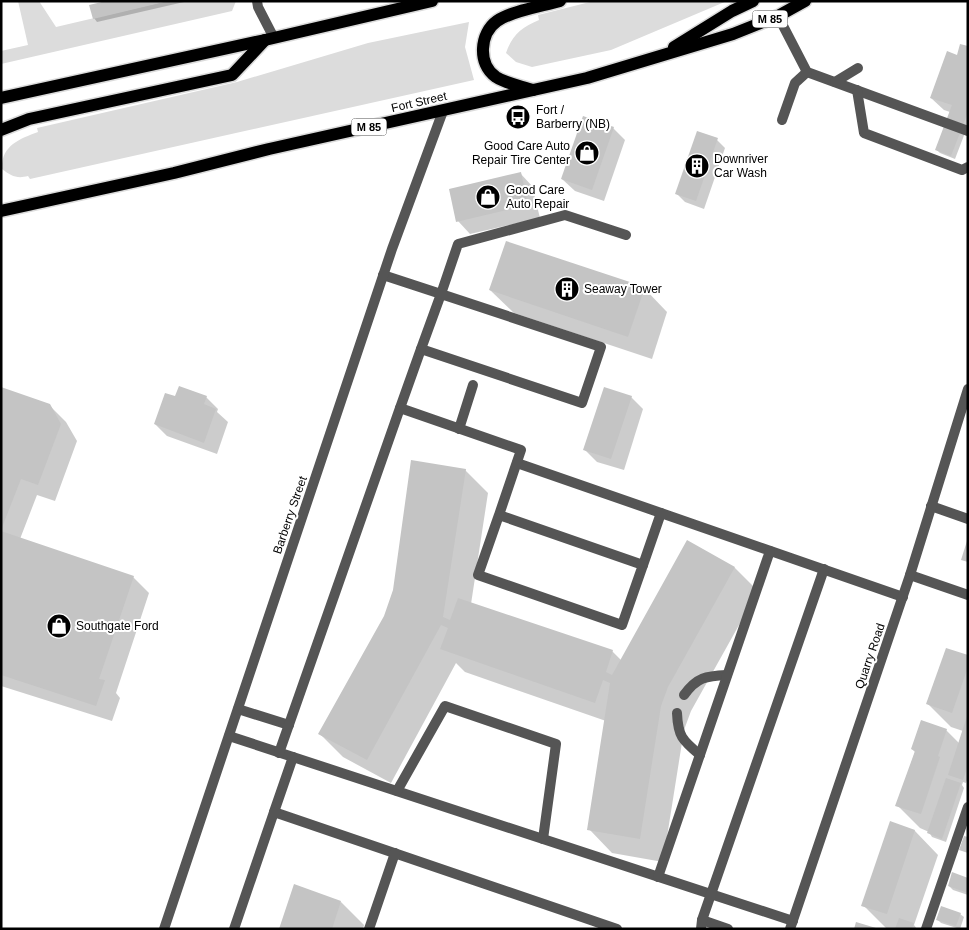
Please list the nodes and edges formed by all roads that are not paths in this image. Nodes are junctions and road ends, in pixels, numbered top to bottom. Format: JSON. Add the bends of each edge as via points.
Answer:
{"nodes":[{"id":1,"x":256,"y":1,"type":"edge"},
{"id":2,"x":432,"y":1,"type":"edge"},
{"id":3,"x":560,"y":1,"type":"edge"},
{"id":4,"x":753,"y":1,"type":"edge"},
{"id":5,"x":805,"y":1,"type":"edge"},
{"id":6,"x":778,"y":16,"type":"junction"},
{"id":7,"x":269,"y":39,"type":"junction"},
{"id":8,"x":659,"y":56,"type":"junction"},
{"id":9,"x":858,"y":68,"type":"dead end"},
{"id":10,"x":807,"y":72,"type":"junction"},
{"id":11,"x":835,"y":82,"type":"junction"},
{"id":12,"x":534,"y":90,"type":"junction"},
{"id":13,"x":857,"y":90,"type":"junction"},
{"id":14,"x":1,"y":98,"type":"edge"},
{"id":15,"x":443,"y":111,"type":"junction"},
{"id":16,"x":782,"y":120,"type":"dead end"},
{"id":17,"x":1,"y":130,"type":"edge"},
{"id":18,"x":968,"y":131,"type":"edge"},
{"id":19,"x":968,"y":167,"type":"edge"},
{"id":20,"x":1,"y":211,"type":"edge"},
{"id":21,"x":626,"y":235,"type":"dead end"},
{"id":22,"x":383,"y":275,"type":"junction"},
{"id":23,"x":441,"y":294,"type":"junction"},
{"id":24,"x":421,"y":350,"type":"junction"},
{"id":25,"x":473,"y":385,"type":"dead end"},
{"id":26,"x":968,"y":389,"type":"edge"},
{"id":27,"x":400,"y":408,"type":"junction"},
{"id":28,"x":459,"y":429,"type":"junction"},
{"id":29,"x":517,"y":463,"type":"junction"},
{"id":30,"x":931,"y":506,"type":"junction"},
{"id":31,"x":661,"y":513,"type":"junction"},
{"id":32,"x":499,"y":515,"type":"junction"},
{"id":33,"x":968,"y":519,"type":"edge"},
{"id":34,"x":770,"y":551,"type":"junction"},
{"id":35,"x":643,"y":566,"type":"junction"},
{"id":36,"x":824,"y":570,"type":"junction"},
{"id":37,"x":910,"y":575,"type":"junction"},
{"id":38,"x":968,"y":595,"type":"edge"},
{"id":39,"x":903,"y":597,"type":"junction"},
{"id":40,"x":727,"y":676,"type":"junction"},
{"id":41,"x":684,"y":695,"type":"dead end"},
{"id":42,"x":238,"y":709,"type":"junction"},
{"id":43,"x":678,"y":713,"type":"dead end"},
{"id":44,"x":289,"y":725,"type":"junction"},
{"id":45,"x":229,"y":736,"type":"junction"},
{"id":46,"x":279,"y":753,"type":"junction"},
{"id":47,"x":700,"y":755,"type":"junction"},
{"id":48,"x":293,"y":757,"type":"junction"},
{"id":49,"x":397,"y":791,"type":"junction"},
{"id":50,"x":968,"y":806,"type":"edge"},
{"id":51,"x":274,"y":812,"type":"junction"},
{"id":52,"x":543,"y":839,"type":"junction"},
{"id":53,"x":395,"y":853,"type":"junction"},
{"id":54,"x":658,"y":877,"type":"junction"},
{"id":55,"x":711,"y":894,"type":"junction"},
{"id":56,"x":702,"y":924,"type":"edge"},
{"id":57,"x":792,"y":925,"type":"edge"},
{"id":58,"x":164,"y":929,"type":"edge"},
{"id":59,"x":234,"y":929,"type":"edge"},
{"id":60,"x":370,"y":929,"type":"edge"},
{"id":61,"x":617,"y":929,"type":"edge"},
{"id":62,"x":728,"y":929,"type":"edge"},
{"id":63,"x":926,"y":929,"type":"edge"}],
"edges":[{"from":1,"to":7,"type":"street"},
{"from":2,"to":7,"type":"main road"},
{"from":3,"to":12,"type":"main road","via":[[498,20],[484,40],[483,56],[495,76]]},
{"from":4,"to":8,"type":"main road"},
{"from":5,"to":6,"type":"main road","name":"Fort Street","number":"M 85"},
{"from":6,"to":8,"type":"main road","name":"Fort Street","number":"M 85","via":[[733,34]]},
{"from":6,"to":10,"type":"street"},
{"from":7,"to":14,"type":"main road"},
{"from":7,"to":17,"type":"main road","via":[[232,75],[29,119]]},
{"from":8,"to":12,"type":"main road","name":"Fort Street","number":"M 85"},
{"from":9,"to":11,"type":"street"},
{"from":10,"to":11,"type":"street"},
{"from":10,"to":16,"type":"street","via":[[795,83]]},
{"from":11,"to":13,"type":"street"},
{"from":12,"to":15,"type":"main road","name":"Fort Street","number":"M 85"},
{"from":13,"to":18,"type":"street"},
{"from":13,"to":19,"type":"street","via":[[864,133],[962,170]]},
{"from":15,"to":20,"type":"main road","name":"Fort Street","number":"M 85"},
{"from":15,"to":22,"type":"street","name":"Barberry Street"},
{"from":21,"to":23,"type":"street","via":[[565,215],[458,244]]},
{"from":22,"to":23,"type":"street"},
{"from":22,"to":42,"type":"street","name":"Barberry Street"},
{"from":23,"to":24,"type":"street"},
{"from":23,"to":24,"type":"street","via":[[601,347],[582,403]]},
{"from":24,"to":27,"type":"street"},
{"from":25,"to":28,"type":"street"},
{"from":26,"to":30,"type":"street","name":"Quarry Road"},
{"from":27,"to":28,"type":"street"},
{"from":27,"to":44,"type":"street"},
{"from":28,"to":29,"type":"street","via":[[521,450]]},
{"from":29,"to":31,"type":"street"},
{"from":29,"to":32,"type":"street"},
{"from":30,"to":33,"type":"street"},
{"from":30,"to":37,"type":"street","name":"Quarry Road"},
{"from":31,"to":34,"type":"street"},
{"from":31,"to":35,"type":"street"},
{"from":32,"to":35,"type":"street"},
{"from":32,"to":35,"type":"street","via":[[478,575],[622,625]]},
{"from":34,"to":36,"type":"street"},
{"from":34,"to":40,"type":"street"},
{"from":36,"to":39,"type":"street"},
{"from":36,"to":55,"type":"street"},
{"from":37,"to":38,"type":"street"},
{"from":37,"to":39,"type":"street","name":"Quarry Road"},
{"from":39,"to":57,"type":"street","name":"Quarry Road"},
{"from":40,"to":41,"type":"street","via":[[709,676],[692,684]]},
{"from":40,"to":47,"type":"street"},
{"from":42,"to":44,"type":"street"},
{"from":42,"to":45,"type":"street","name":"Barberry Street"},
{"from":43,"to":47,"type":"street","via":[[678,729],[685,743]]},
{"from":44,"to":46,"type":"street"},
{"from":45,"to":46,"type":"street"},
{"from":45,"to":58,"type":"street","name":"Barberry Street"},
{"from":46,"to":48,"type":"street"},
{"from":47,"to":54,"type":"street"},
{"from":48,"to":49,"type":"street"},
{"from":48,"to":51,"type":"street"},
{"from":49,"to":52,"type":"street"},
{"from":49,"to":52,"type":"street","via":[[445,706],[556,744]]},
{"from":50,"to":63,"type":"street"},
{"from":51,"to":53,"type":"street"},
{"from":51,"to":59,"type":"street"},
{"from":52,"to":54,"type":"street"},
{"from":53,"to":60,"type":"street"},
{"from":53,"to":61,"type":"street"},
{"from":54,"to":55,"type":"street"},
{"from":55,"to":56,"type":"street"},
{"from":55,"to":57,"type":"street"},
{"from":56,"to":62,"type":"street"}]}
